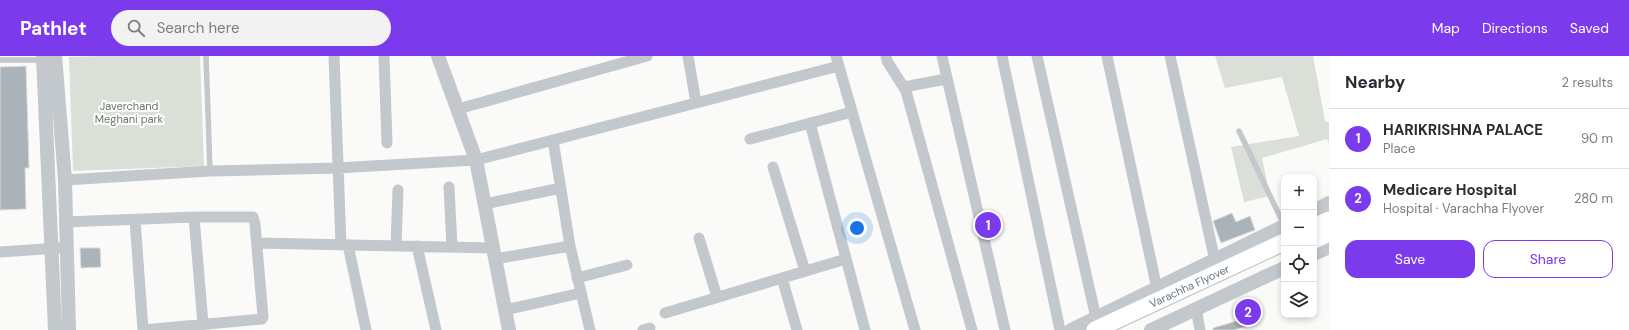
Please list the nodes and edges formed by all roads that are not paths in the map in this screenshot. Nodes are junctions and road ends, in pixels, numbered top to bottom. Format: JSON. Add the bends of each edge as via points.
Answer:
{"nodes":[{"id":1,"x":206,"y":56,"type":"edge"},
{"id":2,"x":334,"y":56,"type":"edge"},
{"id":3,"x":384,"y":56,"type":"edge"},
{"id":4,"x":438,"y":56,"type":"edge"},
{"id":5,"x":647,"y":56,"type":"edge"},
{"id":6,"x":688,"y":56,"type":"edge"},
{"id":7,"x":886,"y":56,"type":"edge"},
{"id":8,"x":942,"y":56,"type":"edge"},
{"id":9,"x":1002,"y":56,"type":"edge"},
{"id":10,"x":1037,"y":56,"type":"edge"},
{"id":11,"x":1107,"y":56,"type":"edge"},
{"id":12,"x":1170,"y":56,"type":"edge"},
{"id":13,"x":48,"y":57,"type":"edge"},
{"id":14,"x":0,"y":60,"type":"edge"},
{"id":15,"x":838,"y":61,"type":"edge"},
{"id":16,"x":946,"y":79,"type":"junction"},
{"id":17,"x":904,"y":87,"type":"junction"},
{"id":18,"x":696,"y":103,"type":"junction"},
{"id":19,"x":458,"y":108,"type":"junction"},
{"id":20,"x":852,"y":112,"type":"junction"},
{"id":21,"x":810,"y":123,"type":"junction"},
{"id":22,"x":1239,"y":131,"type":"dead end"},
{"id":23,"x":553,"y":140,"type":"junction"},
{"id":24,"x":750,"y":140,"type":"dead end"},
{"id":25,"x":387,"y":143,"type":"dead end"},
{"id":26,"x":476,"y":160,"type":"junction"},
{"id":27,"x":773,"y":167,"type":"dead end"},
{"id":28,"x":337,"y":168,"type":"junction"},
{"id":29,"x":210,"y":171,"type":"junction"},
{"id":30,"x":65,"y":180,"type":"junction"},
{"id":31,"x":449,"y":187,"type":"dead end"},
{"id":32,"x":561,"y":188,"type":"junction"},
{"id":33,"x":398,"y":190,"type":"dead end"},
{"id":34,"x":1329,"y":203,"type":"edge"},
{"id":35,"x":485,"y":204,"type":"junction"},
{"id":36,"x":1317,"y":209,"type":"edge"},
{"id":37,"x":194,"y":217,"type":"junction"},
{"id":38,"x":135,"y":220,"type":"junction"},
{"id":39,"x":1281,"y":220,"type":"edge"},
{"id":40,"x":1329,"y":220,"type":"edge"},
{"id":41,"x":65,"y":222,"type":"junction"},
{"id":42,"x":1317,"y":226,"type":"edge"},
{"id":43,"x":1281,"y":228,"type":"edge"},
{"id":44,"x":1329,"y":233,"type":"edge"},
{"id":45,"x":699,"y":238,"type":"dead end"},
{"id":46,"x":1317,"y":239,"type":"edge"},
{"id":47,"x":257,"y":243,"type":"junction"},
{"id":48,"x":1281,"y":243,"type":"edge"},
{"id":49,"x":345,"y":245,"type":"junction"},
{"id":50,"x":396,"y":245,"type":"junction"},
{"id":51,"x":417,"y":246,"type":"junction"},
{"id":52,"x":570,"y":246,"type":"junction"},
{"id":53,"x":452,"y":247,"type":"junction"},
{"id":54,"x":1329,"y":247,"type":"edge"},
{"id":55,"x":66,"y":248,"type":"junction"},
{"id":56,"x":50,"y":249,"type":"junction"},
{"id":57,"x":0,"y":252,"type":"edge"},
{"id":58,"x":1317,"y":253,"type":"edge"},
{"id":59,"x":494,"y":254,"type":"junction"},
{"id":60,"x":1281,"y":256,"type":"edge"},
{"id":61,"x":846,"y":259,"type":"junction"},
{"id":62,"x":1215,"y":261,"type":"junction"},
{"id":63,"x":627,"y":265,"type":"dead end"},
{"id":64,"x":1281,"y":269,"type":"edge"},
{"id":65,"x":805,"y":271,"type":"junction"},
{"id":66,"x":578,"y":278,"type":"junction"},
{"id":67,"x":782,"y":278,"type":"junction"},
{"id":68,"x":1157,"y":289,"type":"junction"},
{"id":69,"x":581,"y":293,"type":"junction"},
{"id":70,"x":717,"y":297,"type":"junction"},
{"id":71,"x":1196,"y":308,"type":"junction"},
{"id":72,"x":505,"y":310,"type":"junction"},
{"id":73,"x":665,"y":313,"type":"dead end"},
{"id":74,"x":203,"y":324,"type":"junction"},
{"id":75,"x":1096,"y":324,"type":"edge"},
{"id":76,"x":55,"y":330,"type":"edge"},
{"id":77,"x":68,"y":330,"type":"edge"},
{"id":78,"x":143,"y":330,"type":"edge"},
{"id":79,"x":366,"y":330,"type":"edge"},
{"id":80,"x":436,"y":330,"type":"edge"},
{"id":81,"x":509,"y":330,"type":"edge"},
{"id":82,"x":590,"y":330,"type":"edge"},
{"id":83,"x":797,"y":330,"type":"edge"},
{"id":84,"x":865,"y":330,"type":"edge"},
{"id":85,"x":915,"y":330,"type":"edge"},
{"id":86,"x":972,"y":330,"type":"edge"},
{"id":87,"x":1005,"y":330,"type":"edge"},
{"id":88,"x":1060,"y":330,"type":"edge"},
{"id":89,"x":1071,"y":330,"type":"edge"},
{"id":90,"x":1122,"y":330,"type":"edge"},
{"id":91,"x":1151,"y":330,"type":"edge"},
{"id":92,"x":1200,"y":330,"type":"edge"}],
"edges":[{"from":1,"to":29,"type":"lane"},
{"from":2,"to":28,"type":"street"},
{"from":3,"to":25,"type":"street"},
{"from":4,"to":19,"type":"street"},
{"from":5,"to":19,"type":"street"},
{"from":6,"to":18,"type":"street"},
{"from":7,"to":17,"type":"street"},
{"from":8,"to":16,"type":"street"},
{"from":9,"to":88,"type":"street"},
{"from":10,"to":75,"type":"street"},
{"from":11,"to":68,"type":"street"},
{"from":12,"to":62,"type":"street"},
{"from":13,"to":14,"type":"lane"},
{"from":13,"to":30,"type":"street"},
{"from":13,"to":56,"type":"street"},
{"from":15,"to":18,"type":"street"},
{"from":15,"to":20,"type":"street"},
{"from":16,"to":17,"type":"street"},
{"from":16,"to":87,"type":"street"},
{"from":17,"to":86,"type":"street"},
{"from":18,"to":23,"type":"street"},
{"from":19,"to":26,"type":"street"},
{"from":20,"to":21,"type":"street"},
{"from":20,"to":85,"type":"street"},
{"from":21,"to":24,"type":"street"},
{"from":21,"to":61,"type":"street"},
{"from":22,"to":39,"type":"lane"},
{"from":23,"to":26,"type":"street"},
{"from":23,"to":32,"type":"street"},
{"from":26,"to":28,"type":"street"},
{"from":26,"to":35,"type":"street"},
{"from":27,"to":65,"type":"street"},
{"from":28,"to":29,"type":"street"},
{"from":28,"to":49,"type":"street"},
{"from":29,"to":30,"type":"street"},
{"from":30,"to":41,"type":"street"},
{"from":31,"to":53,"type":"street"},
{"from":32,"to":35,"type":"street"},
{"from":32,"to":52,"type":"street"},
{"from":33,"to":50,"type":"street"},
{"from":34,"to":36,"type":"street"},
{"from":35,"to":59,"type":"street"},
{"from":37,"to":38,"type":"street"},
{"from":37,"to":47,"type":"street","via":[[252,217]]},
{"from":37,"to":74,"type":"street"},
{"from":38,"to":41,"type":"street"},
{"from":38,"to":78,"type":"street"},
{"from":40,"to":42,"type":"main road"},
{"from":41,"to":55,"type":"street"},
{"from":43,"to":62,"type":"street"},
{"from":44,"to":46,"type":"main road"},
{"from":45,"to":70,"type":"street"},
{"from":47,"to":49,"type":"street"},
{"from":47,"to":74,"type":"street","via":[[263,318]]},
{"from":48,"to":75,"type":"main road","name":"Varachha Flyover"},
{"from":49,"to":50,"type":"street"},
{"from":49,"to":79,"type":"street"},
{"from":50,"to":51,"type":"street"},
{"from":51,"to":53,"type":"street"},
{"from":51,"to":80,"type":"street"},
{"from":52,"to":59,"type":"street"},
{"from":52,"to":66,"type":"street"},
{"from":53,"to":59,"type":"street"},
{"from":54,"to":58,"type":"street"},
{"from":55,"to":56,"type":"street"},
{"from":55,"to":77,"type":"street"},
{"from":56,"to":57,"type":"street"},
{"from":56,"to":76,"type":"street"},
{"from":59,"to":72,"type":"street"},
{"from":60,"to":90,"type":"main road","name":"Varachha Flyover"},
{"from":61,"to":65,"type":"street"},
{"from":61,"to":84,"type":"street"},
{"from":62,"to":68,"type":"street"},
{"from":63,"to":66,"type":"street"},
{"from":64,"to":71,"type":"street"},
{"from":65,"to":67,"type":"street"},
{"from":66,"to":69,"type":"street"},
{"from":67,"to":70,"type":"street"},
{"from":67,"to":83,"type":"street"},
{"from":68,"to":75,"type":"street"},
{"from":69,"to":72,"type":"street"},
{"from":69,"to":82,"type":"street"},
{"from":70,"to":73,"type":"street"},
{"from":71,"to":91,"type":"street"},
{"from":71,"to":92,"type":"street"},
{"from":72,"to":81,"type":"street"},
{"from":74,"to":78,"type":"street"},
{"from":75,"to":89,"type":"street"}]}
